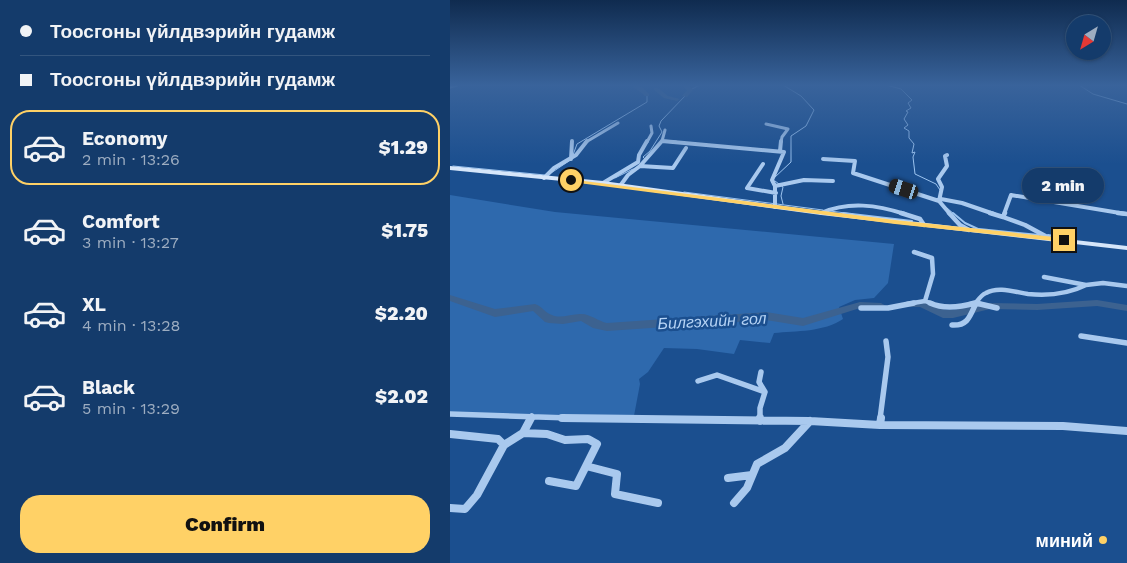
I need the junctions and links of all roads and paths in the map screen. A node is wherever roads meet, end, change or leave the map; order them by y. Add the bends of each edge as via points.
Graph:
1 (618, 123) dead end
2 (766, 124) dead end
3 (651, 126) dead end
4 (665, 130) dead end
5 (572, 141) dead end
6 (662, 141) junction
7 (686, 148) dead end
8 (780, 151) junction
9 (947, 155) dead end
10 (571, 159) junction
11 (823, 159) dead end
12 (763, 164) dead end
13 (640, 166) junction
14 (450, 168) edge
15 (544, 178) junction
16 (833, 181) dead end
17 (603, 183) junction
18 (620, 186) junction
19 (775, 186) junction
20 (776, 193) junction
21 (940, 200) junction
22 (775, 206) junction
23 (821, 213) junction
24 (1127, 214) edge
25 (1004, 217) junction
26 (924, 225) junction
27 (970, 230) junction
28 (1048, 238) junction
29 (1127, 248) edge
30 (914, 252) dead end
31 (1044, 277) dead end
32 (1086, 285) junction
33 (1127, 286) edge
34 (925, 301) junction
35 (974, 307) junction
36 (861, 308) dead end
37 (997, 308) dead end
38 (952, 325) dead end
39 (1081, 336) dead end
40 (886, 342) dead end
41 (1127, 343) edge
42 (761, 372) dead end
43 (698, 381) dead end
44 (765, 392) junction
45 (450, 414) edge
46 (532, 416) junction
47 (760, 421) junction
48 (810, 421) junction
49 (880, 425) junction
50 (1127, 430) edge
51 (523, 433) junction
52 (450, 434) edge
53 (504, 445) junction
54 (586, 466) junction
55 (752, 475) junction
56 (728, 478) dead end
57 (549, 481) dead end
58 (658, 503) dead end
59 (734, 503) dead end
60 (450, 508) edge

1 - 10 street via 588,140
2 - 8 street via 788,129 782,137
3 - 17 street via 652,133 638,155 638,162
4 - 6 street
5 - 10 street
6 - 8 street
6 - 13 street
7 - 13 street via 673,168
8 - 19 street via 784,154 772,180
9 - 21 street via 947,166 938,179 942,187
10 - 15 street
11 - 21 street via 855,161 853,173
12 - 20 street via 748,188
13 - 18 street
14 - 15 main road
15 - 17 main road
16 - 19 street via 816,179
17 - 18 main road
18 - 22 main road
19 - 20 street
20 - 22 street
21 - 25 street via 962,203
21 - 27 street via 960,224
22 - 23 main road
23 - 26 main road
23 - 26 street via 832,207 888,208 920,219
24 - 25 street via 1011,195
25 - 28 street
26 - 27 main road
27 - 28 main road
28 - 29 main road
30 - 34 street via 932,258 934,264
31 - 32 street
32 - 33 street
32 - 35 street via 1061,294 994,290 982,293
34 - 35 street via 945,307
34 - 36 street via 888,308
35 - 37 street
35 - 38 street via 966,322
39 - 41 street
40 - 49 street via 888,356
42 - 44 street via 760,382
43 - 44 street via 716,375
44 - 47 street
45 - 46 street
46 - 47 street
46 - 51 street
47 - 48 street
48 - 49 street
48 - 55 street via 785,448 756,464
49 - 50 street via 1063,426
51 - 53 street
51 - 54 street via 547,434 565,440 588,439 597,444
52 - 53 street via 498,439
53 - 60 street via 477,495 465,509
54 - 57 street via 576,486
54 - 58 street via 617,474 615,494
55 - 56 street
55 - 59 street via 747,488

